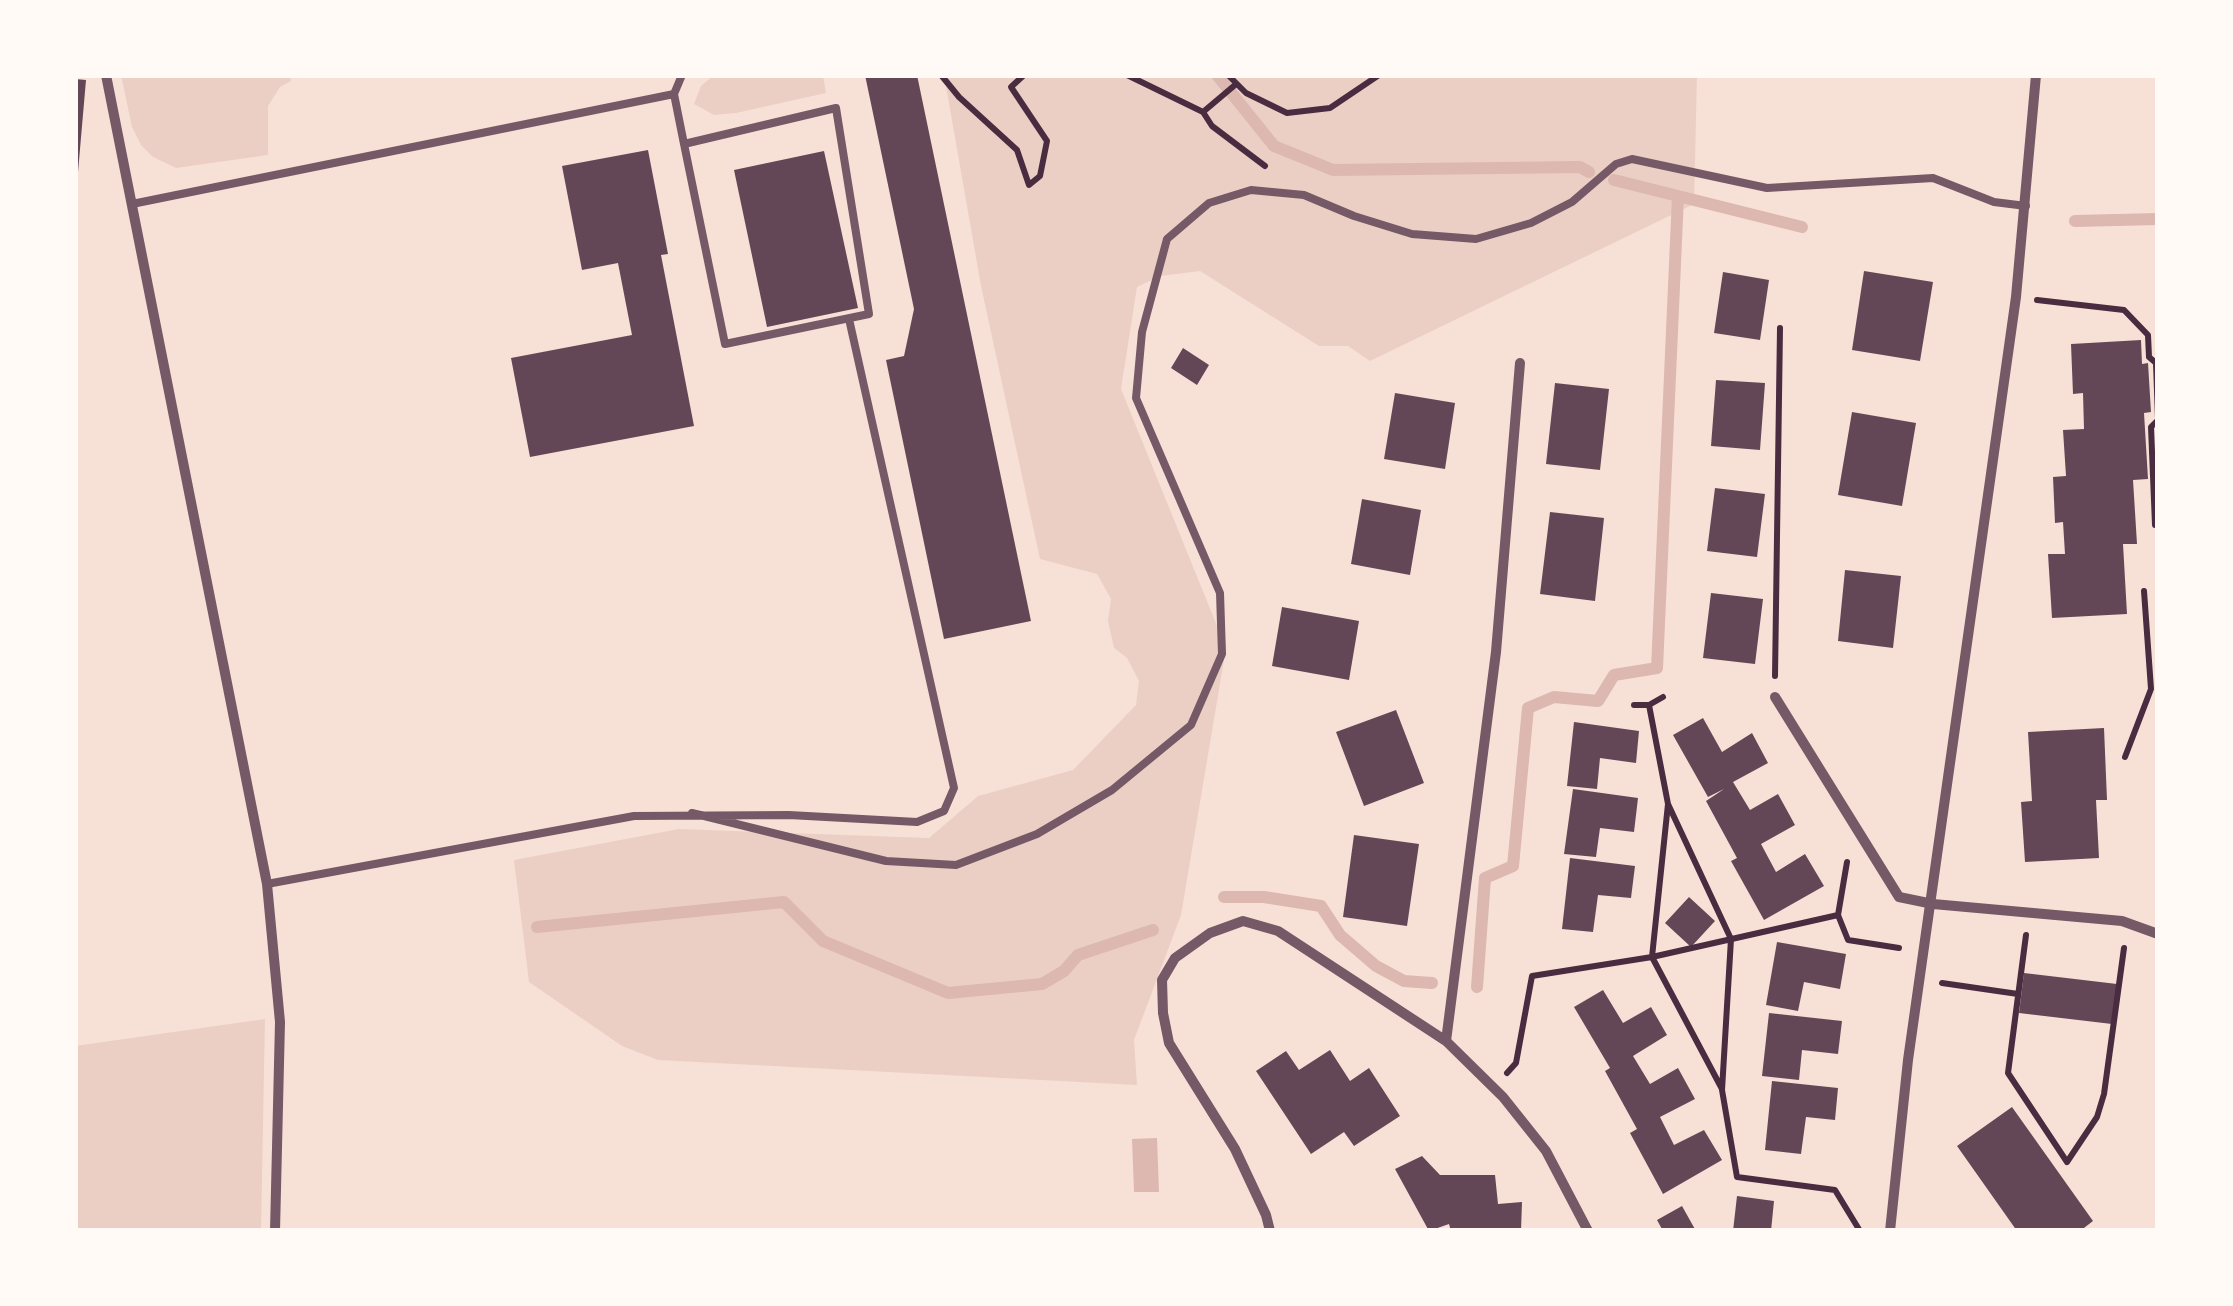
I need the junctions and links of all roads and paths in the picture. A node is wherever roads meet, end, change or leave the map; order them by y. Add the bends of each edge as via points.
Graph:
1 (106, 75) edge
2 (682, 75) edge
3 (941, 75) edge
4 (1024, 75) edge
5 (1127, 75) edge
6 (1228, 75) edge
7 (1379, 75) edge
8 (2036, 75) edge
9 (1235, 85) junction
10 (674, 94) junction
11 (1203, 112) junction
12 (684, 144) junction
13 (1304, 195) junction
14 (132, 204) junction
15 (2026, 206) junction
16 (2016, 298) junction
17 (849, 319) junction
18 (1780, 328) dead end
19 (1520, 364) dead end
20 (2157, 386) edge
21 (2158, 420) edge
22 (2155, 525) dead end
23 (2144, 592) dead end
24 (1663, 697) dead end
25 (1775, 697) joint
26 (1634, 705) dead end
27 (1649, 706) junction
28 (2125, 757) dead end
29 (1668, 804) junction
30 (692, 813) junction
31 (1846, 869) dead end
32 (268, 884) junction
33 (1933, 904) junction
34 (1838, 914) junction
35 (2127, 923) junction
36 (2158, 934) edge
37 (1731, 939) junction
38 (2025, 942) dead end
39 (1886, 946) dead end
40 (1652, 957) junction
41 (1920, 980) junction
42 (2018, 994) junction
43 (1446, 1041) junction
44 (1516, 1063) dead end
45 (1722, 1090) junction
46 (276, 1231) edge
47 (1270, 1231) edge
48 (1588, 1231) edge
49 (1860, 1231) edge
50 (1890, 1231) edge

1 - 14 street
2 - 10 lane
3 - 4 path via 1017,150 1029,186 1040,176 1046,141 1011,88
5 - 11 path
6 - 9 path
7 - 9 path via 1330,108 1287,112
8 - 15 street
9 - 11 path
10 - 12 lane
10 - 14 lane
11 - 13 path via 1212,126
12 - 17 lane via 725,344
12 - 17 lane via 836,108 869,314
13 - 15 lane via 1412,234 1476,239 1572,202 1616,164 1632,159 1767,188 1933,178 1994,202
13 - 30 lane via 1251,190 1209,203 1167,239 1142,332 1136,398 1220,592 1222,654 1191,725 1097,799 1037,834 956,864 886,861
14 - 32 street
15 - 16 street
16 - 20 path via 2124,310 2148,335
16 - 33 street
17 - 30 lane via 954,788 944,811 917,822
18 - 25 path
19 - 43 street via 1496,652
20 - 21 path
21 - 22 path via 2151,427
23 - 28 path via 2150,689
24 - 27 path
25 - 33 street via 1900,898
26 - 27 path
27 - 29 path
29 - 37 path
29 - 40 path
30 - 32 lane via 634,816
31 - 34 path
32 - 46 street via 280,1022
33 - 35 street
33 - 41 street
34 - 37 path
34 - 39 path via 1848,940
35 - 36 street
35 - 42 path via 2104,1094 2097,1117 2066,1162 2008,1073
37 - 40 path
37 - 45 path
38 - 42 path
40 - 44 path via 1532,976
40 - 45 path
41 - 42 path
41 - 50 street
43 - 47 street via 1278,931 1242,921 1175,958 1162,980 1169,1043 1235,1149
43 - 48 street via 1504,1097 1546,1151
45 - 49 path via 1737,1178 1835,1190

